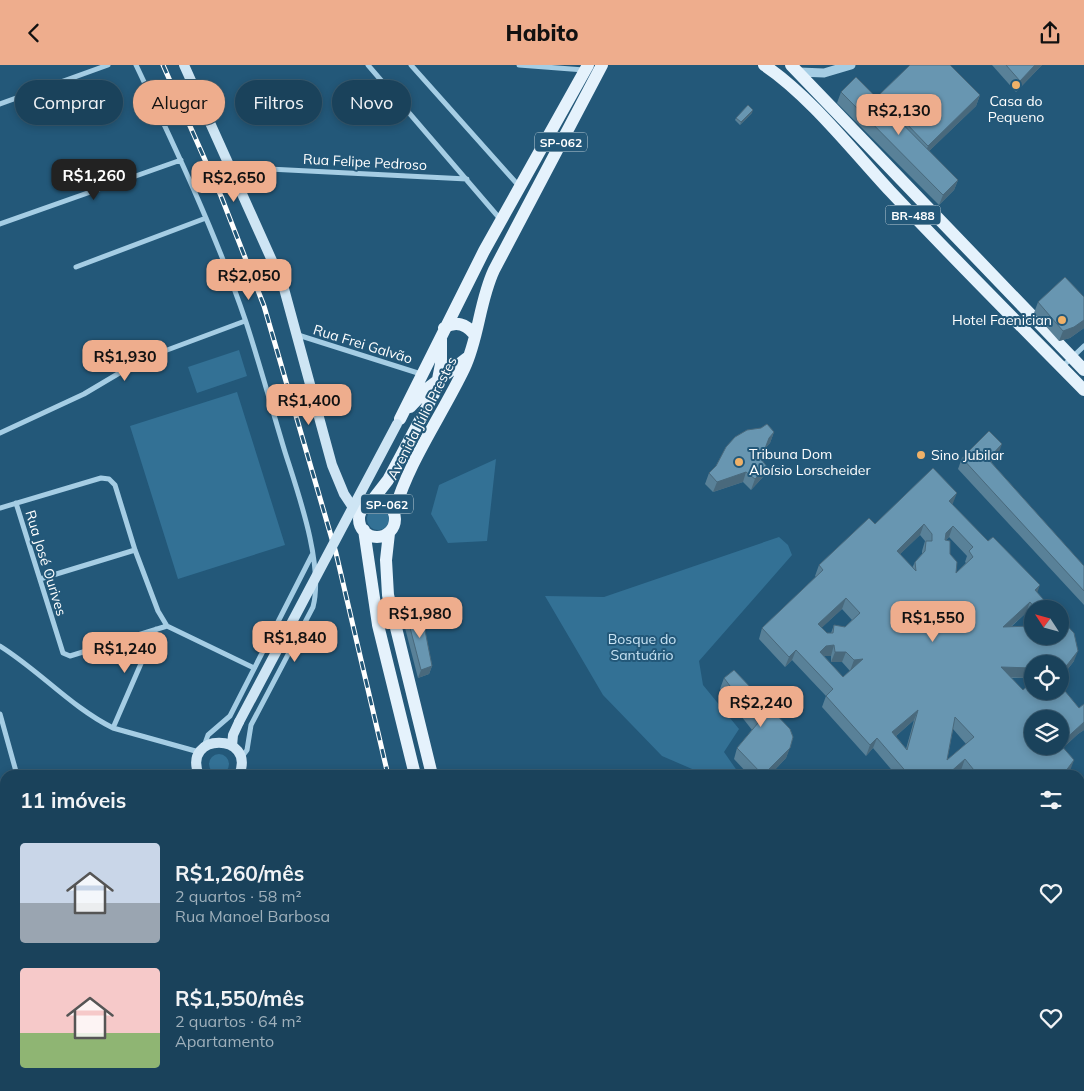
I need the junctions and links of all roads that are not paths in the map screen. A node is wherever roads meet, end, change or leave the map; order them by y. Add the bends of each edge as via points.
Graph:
1 (108, 65) edge
2 (136, 65) edge
3 (184, 65) edge
4 (368, 65) edge
5 (411, 65) edge
6 (519, 65) edge
7 (602, 65) edge
8 (764, 65) edge
9 (851, 65) edge
10 (586, 67) edge
11 (795, 68) edge
12 (0, 104) edge
13 (181, 160) junction
14 (886, 163) junction
15 (231, 167) junction
16 (875, 175) junction
17 (468, 179) junction
18 (522, 183) junction
19 (538, 187) junction
20 (206, 218) junction
21 (501, 220) junction
22 (0, 224) edge
23 (76, 267) dead end
24 (245, 321) junction
25 (442, 332) junction
26 (474, 334) junction
27 (298, 335) junction
28 (1084, 345) edge
29 (469, 357) junction
30 (1071, 357) junction
31 (1062, 367) junction
32 (1084, 370) edge
33 (422, 374) junction
34 (439, 380) junction
35 (1084, 390) edge
36 (399, 421) junction
37 (0, 433) edge
38 (350, 502) junction
39 (16, 503) junction
40 (369, 503) junction
41 (0, 508) edge
42 (394, 513) junction
43 (362, 524) junction
44 (389, 533) junction
45 (135, 550) junction
46 (312, 555) junction
47 (40, 579) junction
48 (167, 626) junction
49 (156, 629) junction
50 (0, 646) edge
51 (254, 668) junction
52 (0, 714) edge
53 (113, 727) junction
54 (227, 744) junction
55 (202, 749) junction
56 (241, 758) junction
57 (410, 758) junction
58 (16, 770) edge
59 (196, 770) edge
60 (240, 770) edge
61 (409, 770) edge
62 (414, 770) edge
63 (431, 770) edge

1 - 12 street
2 - 13 street
3 - 15 main road
4 - 17 street
5 - 18 street
6 - 10 street
7 - 19 main road, Avenida Júlio Prestes / SP-062
8 - 16 main road, BR-488 via 805,100
9 - 11 street via 824,73
10 - 18 main road, Avenida Júlio Prestes / SP-062
11 - 14 main road, BR-488
13 - 20 street
13 - 22 street
14 - 16 main road
14 - 30 main road, BR-488
15 - 17 street, Rua Felipe Pedroso
15 - 27 main road via 283,285
16 - 31 main road, BR-488
17 - 21 street
18 - 19 main road
18 - 21 main road, Avenida Júlio Prestes / SP-062
19 - 26 main road, Avenida Júlio Prestes / SP-062 via 488,282
20 - 23 street
20 - 24 street
21 - 25 main road, Avenida Júlio Prestes / SP-062
24 - 37 street via 143,359 84,395
24 - 46 street via 305,519
25 - 26 main road via 458,323 467,326
25 - 33 main road, Avenida Júlio Prestes
25 - 34 main road, Avenida Júlio Prestes / SP-062
26 - 29 main road, Avenida Júlio Prestes / SP-062
27 - 33 street, Rua Frei Galvão
27 - 38 main road via 332,465
28 - 30 street
29 - 34 main road
29 - 42 main road, Avenida Júlio Prestes / SP-062 via 406,481
30 - 31 street
30 - 32 main road, BR-488
31 - 35 main road, BR-488
33 - 36 main road, Avenida Júlio Prestes
34 - 36 main road
34 - 40 main road, Avenida Júlio Prestes / SP-062 via 388,480
36 - 54 main road, Avenida Júlio Prestes, bridge
38 - 40 main road
38 - 43 main road
39 - 41 street
39 - 45 street via 101,477 110,479 115,485
39 - 47 street, Rua José Ourives
40 - 42 main road, SP-062 via 388,504
40 - 43 main road, SP-062
42 - 44 main road, SP-062 via 394,524
43 - 44 main road, SP-062 via 368,534 378,537
43 - 57 main road, SP-062 via 376,617
44 - 63 main road, SP-062 via 386,559 388,595
45 - 47 street
45 - 48 street
46 - 51 street
46 - 56 street via 316,593 313,607 251,725 247,750
47 - 49 street, Rua José Ourives via 61,650 66,656
48 - 49 street
48 - 51 street
49 - 53 street
50 - 53 street via 75,705
51 - 55 street via 230,716 208,735
52 - 58 street
53 - 55 street
54 - 55 main road via 212,743
54 - 56 main road
55 - 59 main road
56 - 60 main road
57 - 61 main road
57 - 62 main road, SP-062

